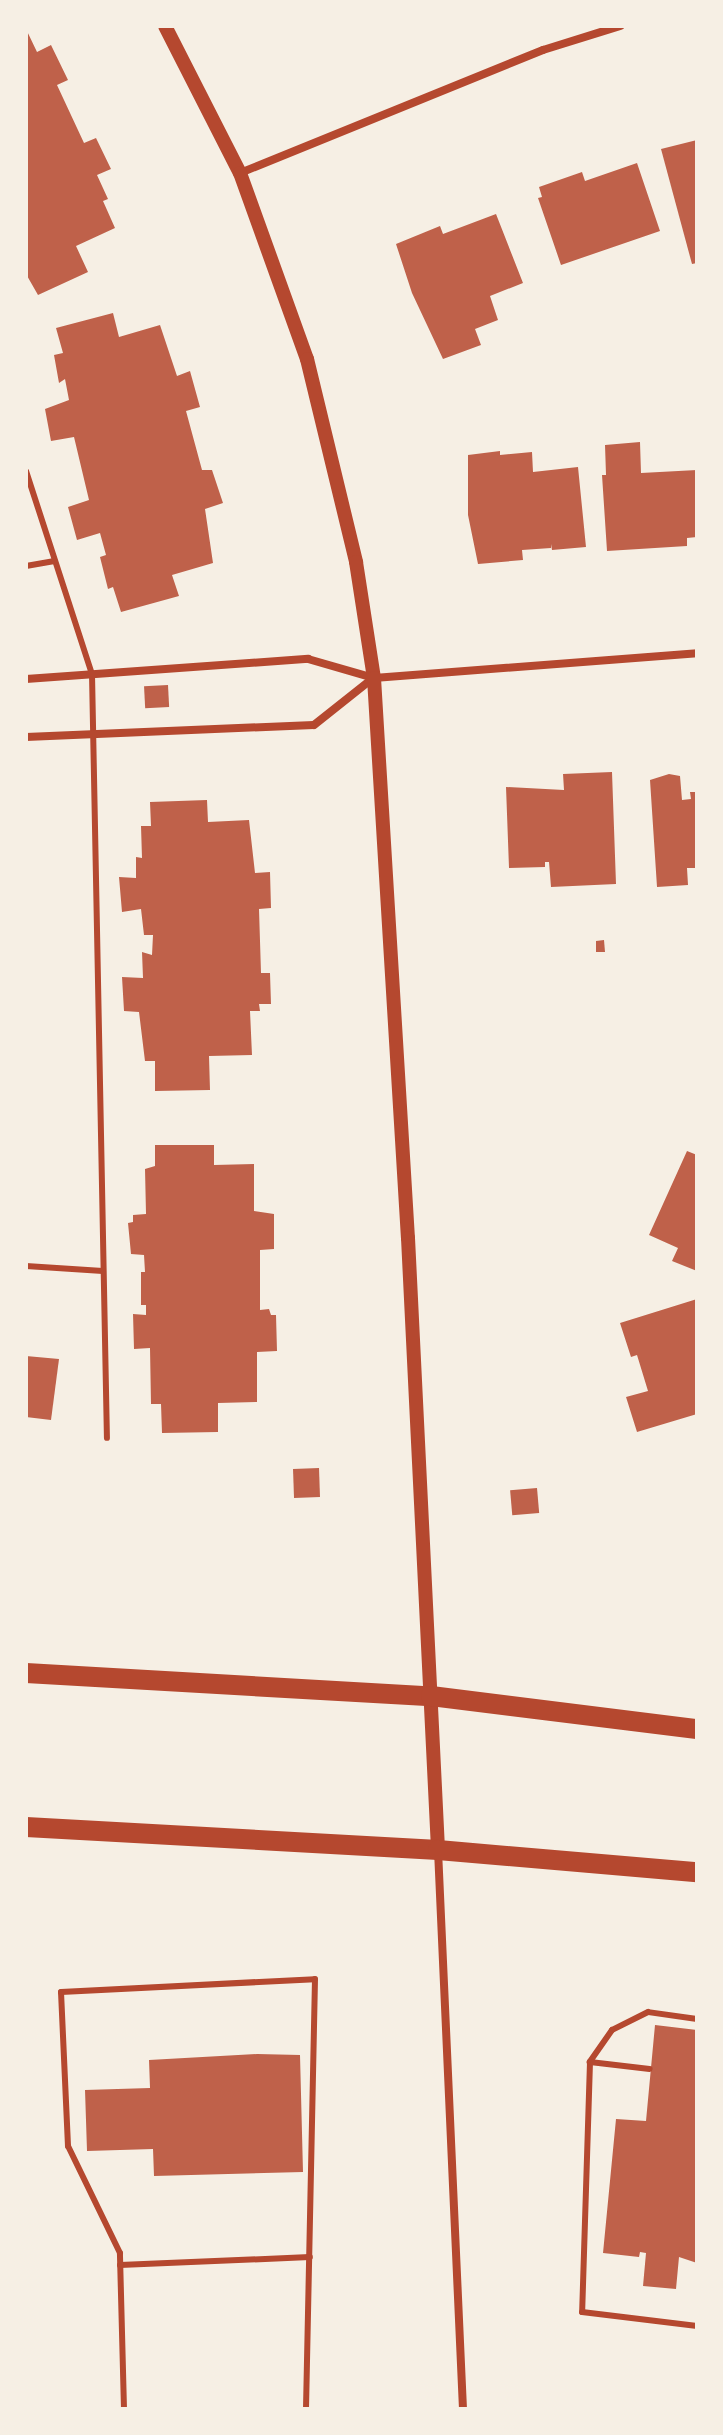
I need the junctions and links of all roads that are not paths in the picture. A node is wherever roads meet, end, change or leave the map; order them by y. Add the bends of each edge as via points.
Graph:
1 (165, 26) edge
2 (620, 26) edge
3 (240, 173) junction
4 (26, 471) edge
5 (55, 561) junction
6 (26, 566) edge
7 (697, 653) edge
8 (92, 674) junction
9 (374, 678) junction
10 (26, 679) edge
11 (92, 734) junction
12 (26, 737) edge
13 (26, 1266) edge
14 (103, 1271) junction
15 (107, 1438) dead end
16 (26, 1673) edge
17 (431, 1696) junction
18 (697, 1729) edge
19 (26, 1827) edge
20 (438, 1850) junction
21 (697, 1872) edge
22 (697, 2019) edge
23 (590, 2062) junction
24 (650, 2069) dead end
25 (310, 2257) junction
26 (120, 2265) junction
27 (697, 2326) edge
28 (124, 2409) edge
29 (306, 2409) edge
30 (463, 2409) edge

1 - 3 street
2 - 3 street via 543,50
3 - 9 street via 307,359 353,547
4 - 5 lane
5 - 6 lane
5 - 8 lane
7 - 9 street
8 - 9 street via 308,659
8 - 10 street
8 - 11 lane
9 - 11 street via 314,725
9 - 17 street
11 - 12 street
11 - 14 lane
13 - 14 lane
14 - 15 lane
16 - 17 main road
17 - 18 main road
17 - 20 street
19 - 20 main road
20 - 21 main road
20 - 30 street
22 - 23 lane via 648,2012 612,2030
23 - 24 lane
23 - 27 lane via 582,2312
25 - 26 lane
25 - 26 lane via 315,1979 61,1992 68,2146 120,2253
25 - 29 lane
26 - 28 lane

